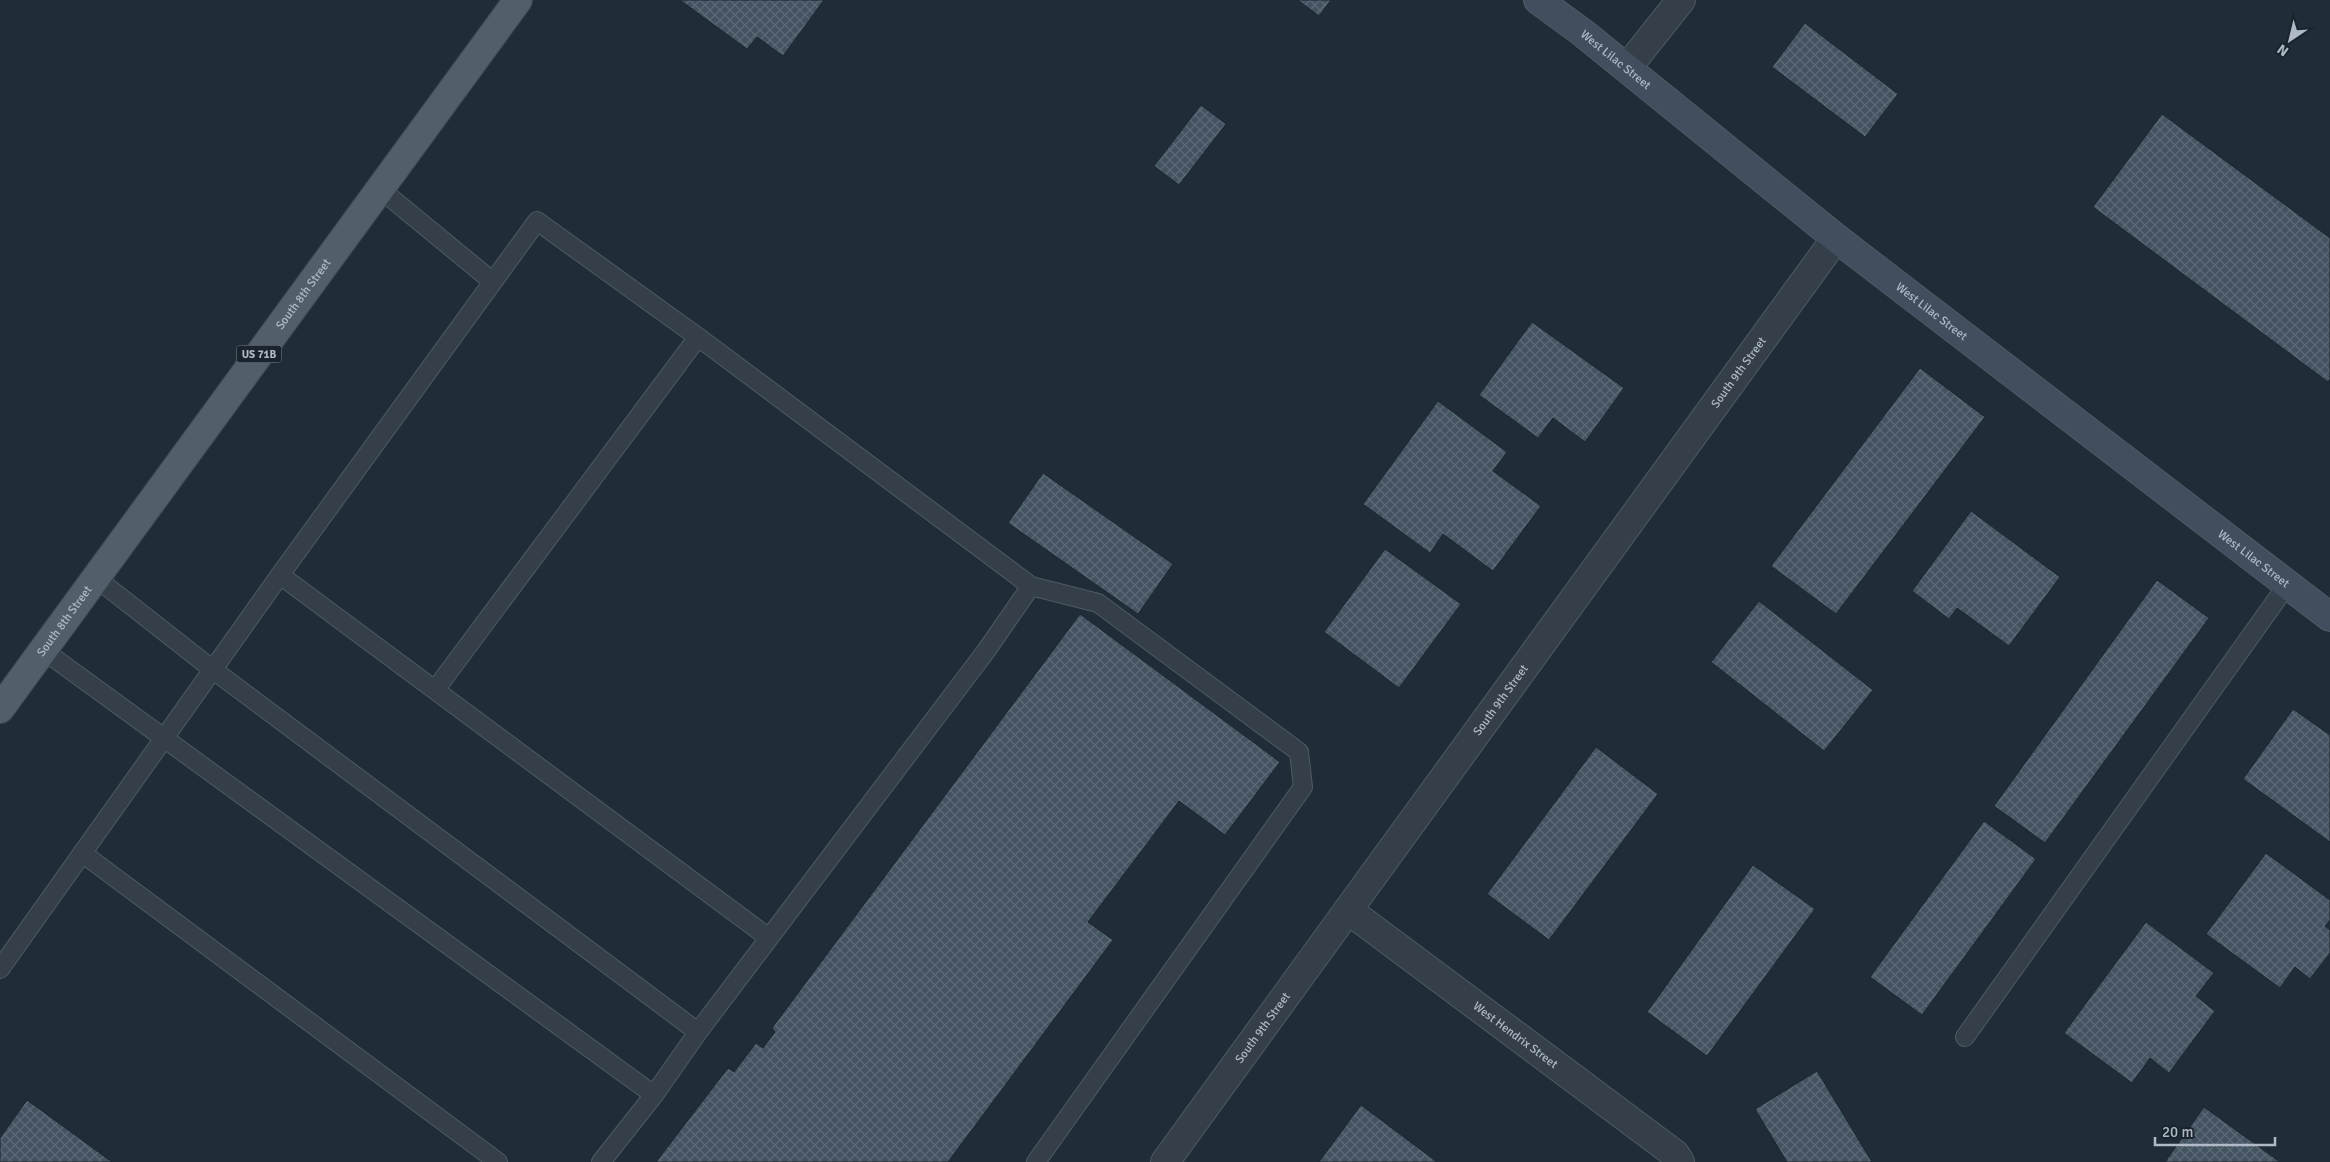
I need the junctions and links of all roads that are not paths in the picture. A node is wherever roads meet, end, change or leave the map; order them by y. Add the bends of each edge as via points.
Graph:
1 (518, 0) edge
2 (1538, 0) edge
3 (1681, 0) edge
4 (1627, 68) junction
5 (380, 189) junction
6 (1836, 238) junction
7 (492, 282) junction
8 (698, 337) junction
9 (280, 575) junction
10 (96, 578) junction
11 (2287, 585) junction
12 (1031, 586) junction
13 (2330, 618) edge
14 (43, 650) junction
15 (212, 670) junction
16 (435, 690) junction
17 (0, 709) edge
18 (165, 737) junction
19 (82, 853) junction
20 (1348, 910) junction
21 (769, 938) junction
22 (0, 969) edge
23 (698, 1032) junction
24 (1965, 1037) dead end
25 (654, 1095) junction
26 (498, 1162) edge
27 (602, 1162) edge
28 (1036, 1162) edge
29 (1165, 1162) edge
30 (1680, 1162) edge

1 - 5 main road, South 8th Street / US 71B
2 - 4 street, West Lilac Street
3 - 4 street
4 - 6 street, West Lilac Street
5 - 7 lane
5 - 10 main road, South 8th Street / US 71B
6 - 11 street, West Lilac Street
6 - 20 street, South 9th Street
7 - 8 lane via 537,221
7 - 9 lane
8 - 12 lane
8 - 16 lane
9 - 15 lane
9 - 16 lane
10 - 14 main road, South 8th Street / US 71B
10 - 15 lane
11 - 13 street, West Lilac Street
11 - 24 lane
12 - 21 lane
12 - 28 lane via 1098,604 1300,752 1303,787
14 - 17 main road, South 8th Street / US 71B
14 - 18 lane
15 - 18 lane
15 - 23 lane
16 - 21 lane
18 - 19 lane
18 - 25 lane
19 - 22 lane
19 - 26 lane
20 - 29 street, South 9th Street
20 - 30 street, West Hendrix Street via 1675,1154
21 - 23 lane
23 - 25 lane
25 - 27 lane

